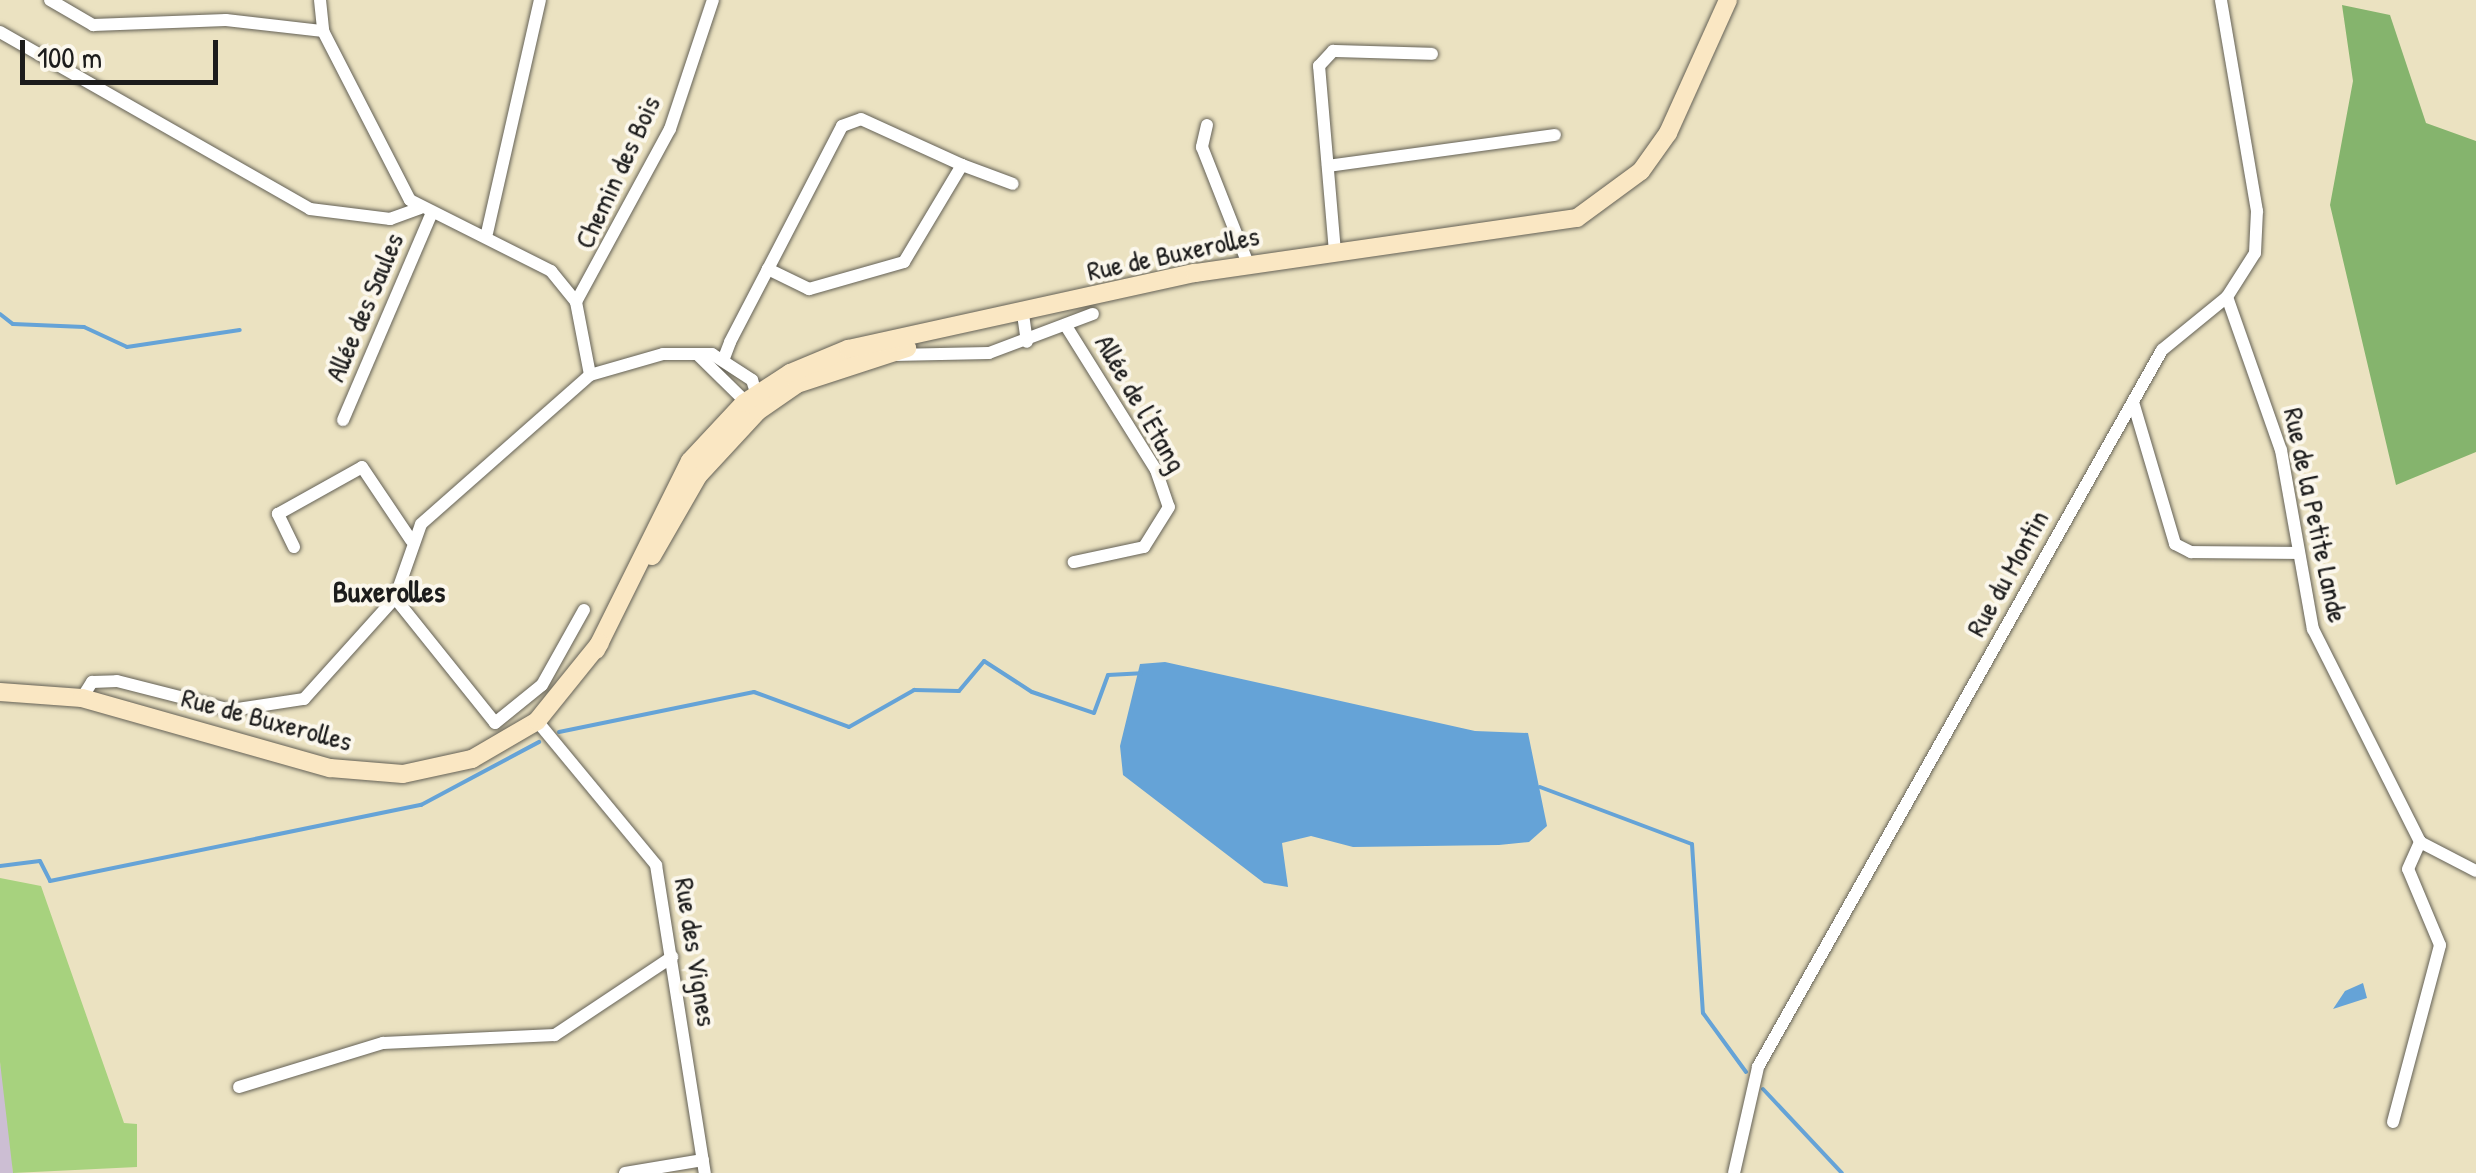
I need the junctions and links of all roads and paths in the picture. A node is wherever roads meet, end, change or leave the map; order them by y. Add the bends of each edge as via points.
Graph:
1 (50, 0) edge
2 (320, 0) edge
3 (540, 0) edge
4 (713, 0) edge
5 (1728, 0) edge
6 (2221, 0) edge
7 (323, 31) junction
8 (0, 32) edge
9 (1432, 54) dead end
10 (1208, 126) dead end
11 (1555, 135) dead end
12 (962, 165) junction
13 (1328, 166) junction
14 (1014, 184) dead end
15 (426, 212) junction
16 (487, 233) junction
17 (1335, 252) junction
18 (1248, 264) junction
19 (768, 269) junction
20 (2227, 297) junction
21 (576, 302) junction
22 (1022, 314) junction
23 (1094, 314) dead end
24 (1066, 326) junction
25 (1027, 342) junction
26 (697, 354) junction
27 (886, 354) junction
28 (724, 358) junction
29 (590, 374) junction
30 (754, 402) junction
31 (2133, 402) junction
32 (343, 420) dead end
33 (410, 540) junction
34 (294, 547) dead end
35 (2298, 553) junction
36 (1074, 562) dead end
37 (395, 598) junction
38 (584, 610) dead end
39 (87, 690) junction
40 (0, 692) edge
41 (537, 721) junction
42 (2420, 842) junction
43 (2476, 871) edge
44 (672, 956) junction
45 (239, 1088) dead end
46 (2392, 1122) dead end
47 (704, 1166) edge
48 (625, 1173) edge
49 (1734, 1173) edge

1 - 7 street via 93,25 226,20
2 - 7 street
3 - 16 street
4 - 21 street, Chemin des Bois via 670,129
5 - 17 street, Rue de Buxerolles via 1668,133 1610,198 1530,230
6 - 20 street, Rue du Montin via 2257,210 2254,253
7 - 15 street
8 - 15 street via 310,209 390,219
9 - 13 street via 1326,58
10 - 18 street via 1202,148
11 - 13 street
12 - 14 street
12 - 19 street via 904,262 809,288
12 - 19 street via 861,119 842,126
13 - 17 street
15 - 16 street
15 - 32 street, Allée des Saules
16 - 21 street via 551,271
17 - 18 street, Rue de Buxerolles
18 - 22 street, Rue de Buxerolles
19 - 28 street
20 - 31 street, Rue du Montin via 2162,350
20 - 35 street, Rue de la Petite Lande via 2281,450
21 - 29 street
22 - 25 street
22 - 27 street, Rue de Buxerolles
22 - 30 street, Rue de Buxerolles via 848,348
23 - 24 street
24 - 25 street
24 - 36 street, Allée de l'Etang via 1156,470 1170,507 1144,547
25 - 27 street via 940,358
26 - 28 street
26 - 29 street
26 - 30 street
27 - 30 street, Rue de Buxerolles
28 - 30 street
29 - 33 street
30 - 41 street, Rue de Buxerolles via 666,500 596,650
31 - 35 street via 2175,544 2190,552
31 - 49 street, Rue du Montin via 1758,1067
33 - 34 street via 362,466 278,514
33 - 37 street
35 - 42 street, Rue de la Petite Lande via 2313,629
37 - 38 street via 495,723 542,685
37 - 39 street via 326,678 281,708 231,710 155,686
39 - 40 street, Rue de Buxerolles
39 - 41 street, Rue de Buxerolles via 368,774 444,768
41 - 44 street, Rue des Vignes via 656,865
42 - 43 street
42 - 46 street via 2408,869 2440,945
44 - 45 street via 555,1035 383,1043
44 - 47 street, Rue des Vignes
47 - 48 street

